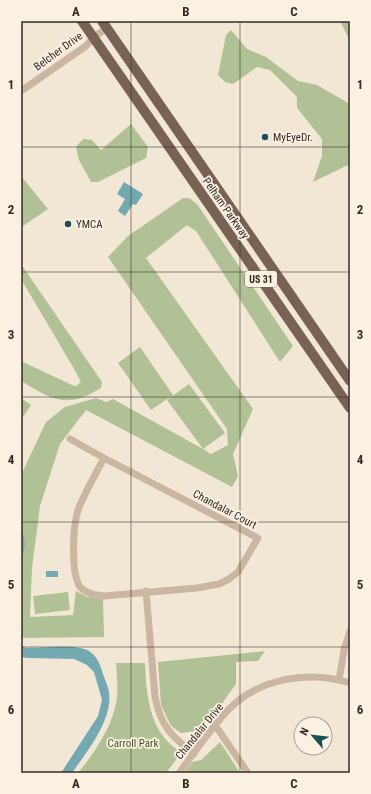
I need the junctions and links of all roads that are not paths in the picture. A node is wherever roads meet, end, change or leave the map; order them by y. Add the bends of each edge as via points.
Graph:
1 (82, 21) edge
2 (105, 25) edge
3 (94, 37) junction
4 (128, 58) junction
5 (114, 66) junction
6 (21, 91) edge
7 (204, 167) junction
8 (193, 181) junction
9 (322, 340) junction
10 (310, 349) junction
11 (350, 381) edge
12 (350, 408) edge
13 (70, 439) dead end
14 (104, 458) junction
15 (146, 591) junction
16 (350, 631) edge
17 (339, 680) junction
18 (350, 683) edge
19 (215, 725) junction
20 (194, 754) junction
21 (179, 773) edge
22 (248, 773) edge

1 - 3 main road, Pelham Parkway / US 31
2 - 3 street, Belcher Drive
2 - 4 main road, Pelham Parkway / US 31
3 - 5 main road, Pelham Parkway / US 31
3 - 6 street, Belcher Drive via 86,46
4 - 5 main road
4 - 7 main road, Pelham Parkway / US 31
5 - 8 main road, Pelham Parkway / US 31
7 - 8 main road
7 - 9 main road, Pelham Parkway / US 31
8 - 10 main road, Pelham Parkway / US 31
9 - 10 main road
9 - 11 main road, Pelham Parkway / US 31
10 - 12 main road, Pelham Parkway / US 31
13 - 14 street, Chandalar Court
14 - 15 street, Chandalar Court via 84,496 75,520 73,546 77,580 82,588 97,595
14 - 15 street, Chandalar Court via 258,538 242,568 225,582 196,588
15 - 20 street via 157,709 171,735
16 - 17 street
17 - 18 street, Chandalar Drive
17 - 19 street, Chandalar Drive via 301,677 274,682 236,703
19 - 20 street, Chandalar Drive
19 - 22 street
20 - 21 street, Chandalar Drive

